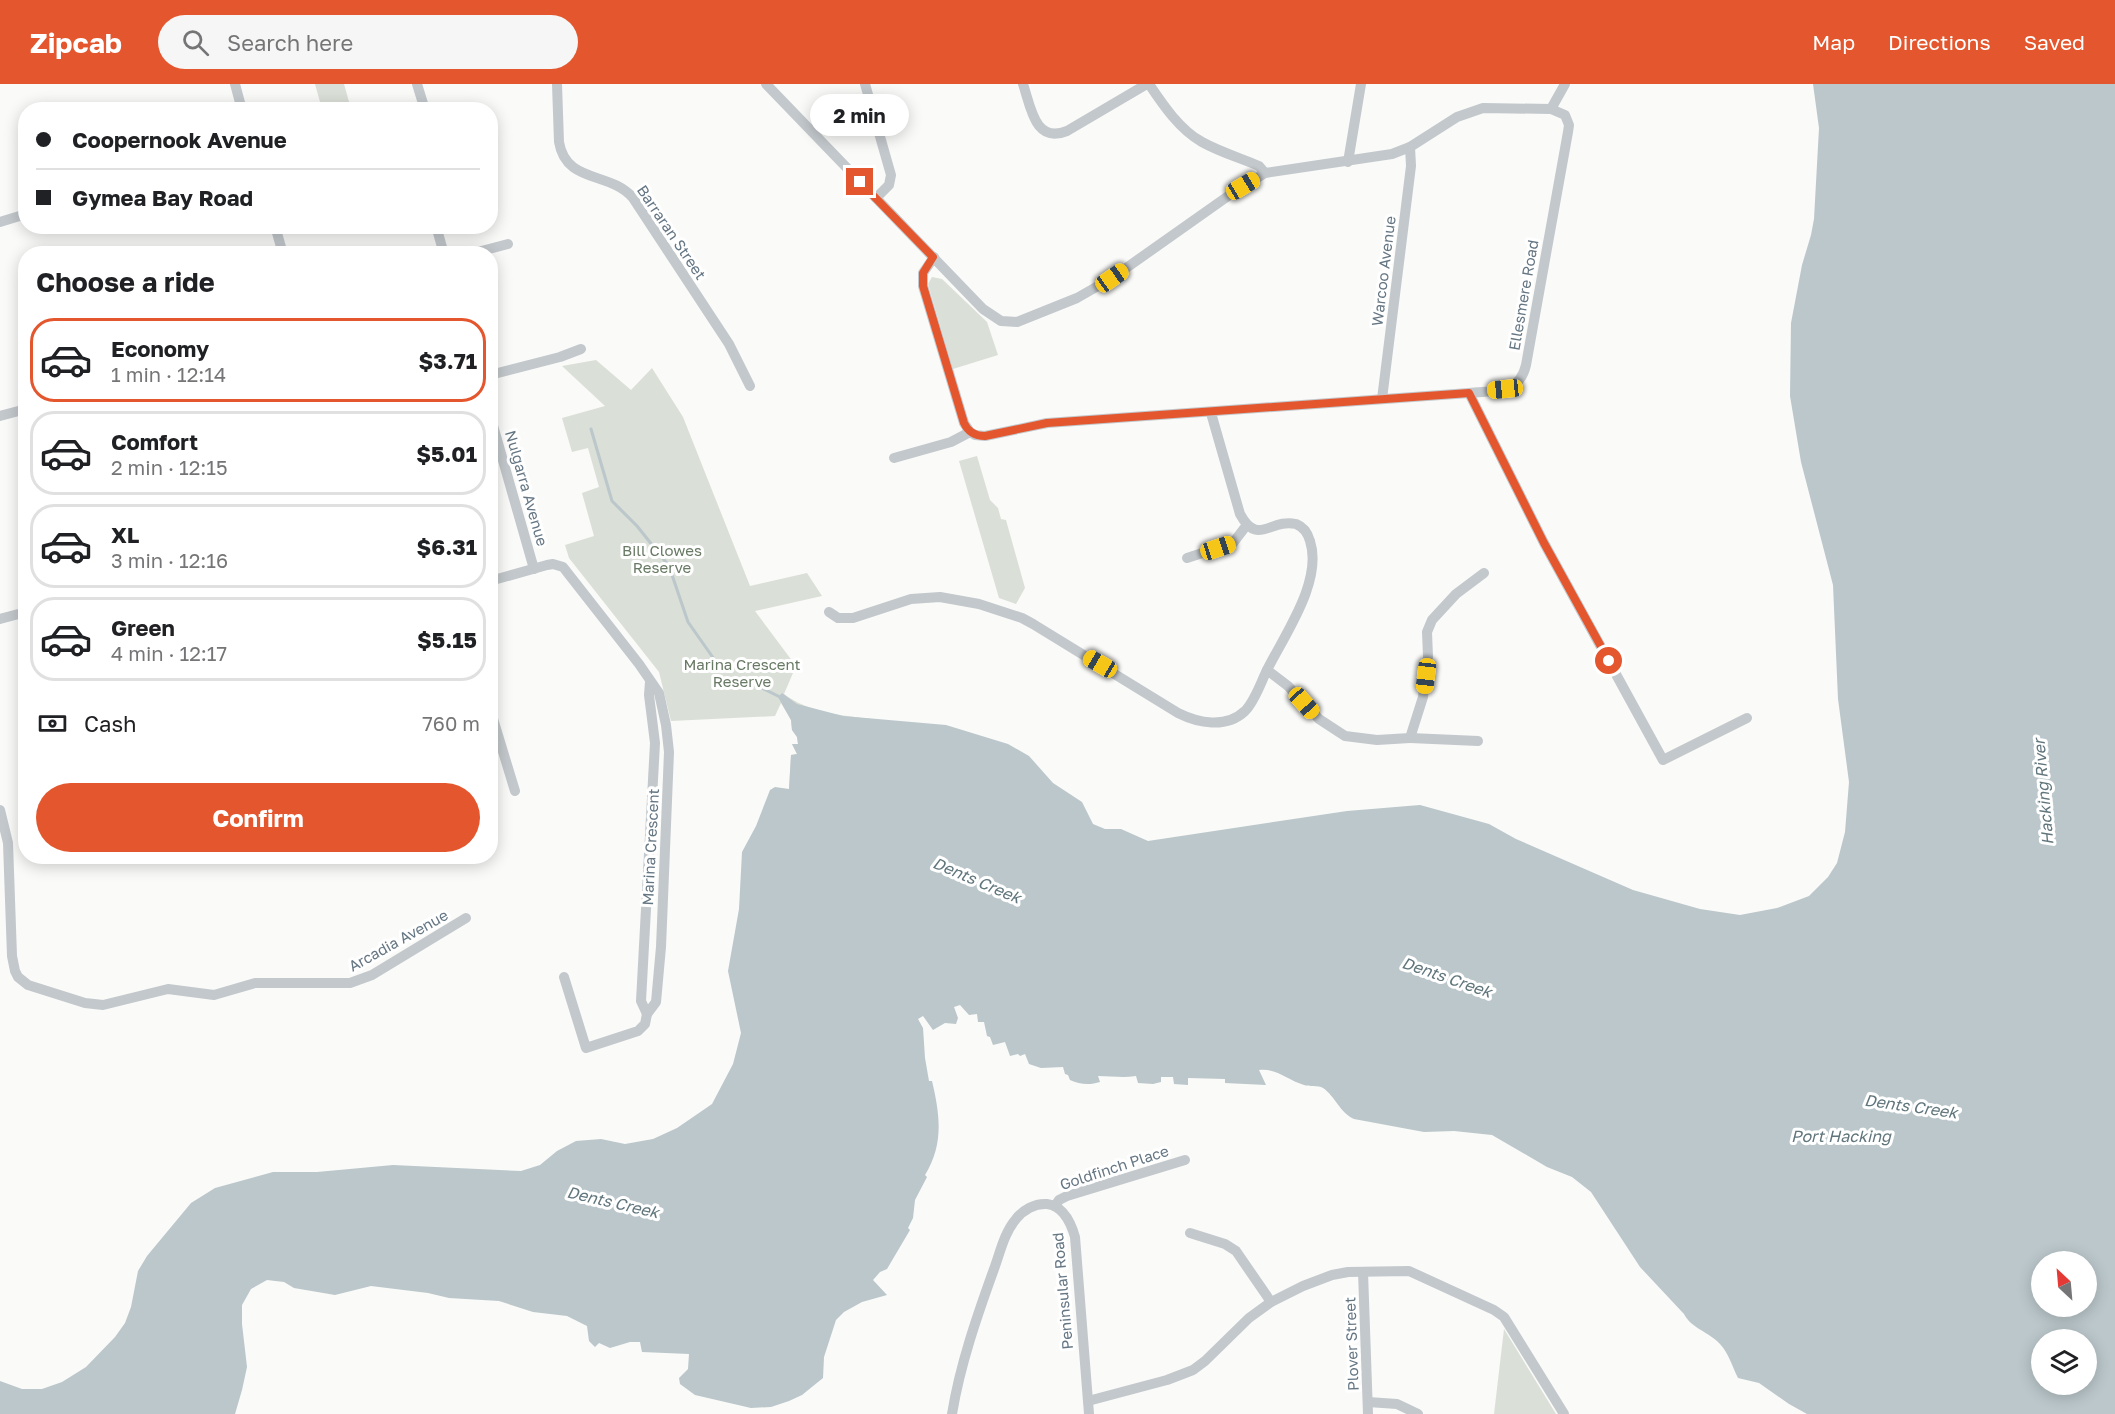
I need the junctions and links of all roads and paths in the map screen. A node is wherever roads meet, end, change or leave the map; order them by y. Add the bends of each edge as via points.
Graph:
1 (235, 84) edge
2 (417, 84) edge
3 (557, 84) edge
4 (766, 84) edge
5 (865, 84) edge
6 (1023, 84) edge
7 (1148, 84) edge
8 (1361, 84) edge
9 (1565, 84) edge
10 (240, 102) edge
11 (423, 102) edge
12 (1551, 109) junction
13 (1410, 147) junction
14 (1348, 162) junction
15 (1265, 172) junction
16 (876, 198) junction
17 (18, 216) edge
18 (0, 222) edge
19 (508, 244) dead end
20 (498, 247) edge
21 (933, 257) junction
22 (580, 349) dead end
23 (498, 373) edge
24 (750, 386) dead end
25 (1469, 393) junction
26 (1382, 399) junction
27 (18, 411) edge
28 (1211, 412) junction
29 (0, 416) edge
30 (970, 432) junction
31 (498, 443) edge
32 (894, 459) dead end
33 (1246, 526) junction
34 (1187, 558) dead end
35 (534, 569) junction
36 (1484, 573) dead end
37 (498, 579) edge
38 (829, 612) dead end
39 (18, 614) edge
40 (0, 619) edge
41 (1267, 670) junction
42 (650, 682) junction
43 (1748, 718) dead end
44 (498, 735) edge
45 (1410, 738) junction
46 (1478, 741) dead end
47 (515, 791) dead end
48 (0, 810) edge
49 (466, 918) dead end
50 (564, 977) dead end
51 (647, 1014) junction
52 (1185, 1160) dead end
53 (1055, 1206) junction
54 (1190, 1233) dead end
55 (1363, 1272) junction
56 (1271, 1302) junction
57 (1088, 1401) junction
58 (1368, 1402) junction
59 (952, 1414) edge
60 (1089, 1414) edge
61 (1368, 1414) edge
62 (1418, 1414) edge
63 (1564, 1414) edge

1 - 10 street
2 - 11 street
3 - 24 street, Barraran Street via 560,150 568,164 620,186 633,198 729,344
4 - 16 street
5 - 16 street via 891,175 889,185
6 - 7 street via 1039,127 1046,134 1056,135
7 - 15 street via 1185,129 1202,142
8 - 14 street
9 - 12 street
12 - 13 street via 1484,108 1457,117
12 - 25 street, Ellesmere Road via 1565,115 1569,125 1524,375 1512,387
13 - 14 street
13 - 26 street, Warcoo Avenue via 1411,166
14 - 15 street
15 - 21 street via 1095,288 1017,322 992,316
16 - 21 street
17 - 18 street
19 - 20 street
21 - 30 street via 923,273 923,286
22 - 23 street
25 - 26 street, Ellesmere Road
25 - 43 street via 1544,543 1664,760
26 - 28 street, Ellesmere Road
27 - 29 street
28 - 30 street, Ellesmere Road via 1047,423 985,436
28 - 33 street
30 - 32 street, Ellesmere Road via 951,442
31 - 35 street, Nulgarra Avenue
33 - 34 street via 1233,543
33 - 41 street via 1261,530 1294,524 1306,531 1313,549 1312,576 1306,593
35 - 37 street, Marina Crescent
35 - 42 street, Marina Crescent via 553,564 563,567
36 - 45 street via 1456,594 1432,620 1427,632 1423,697
38 - 41 street via 838,618 853,618 911,599 940,597 980,604 1022,618 1178,713 1207,722 1219,722 1244,711
39 - 40 street
41 - 45 street via 1319,719 1345,735 1377,740
42 - 51 street, Marina Crescent via 648,695 655,742 641,1001
42 - 51 street, Marina Crescent via 664,713 669,763 661,947 656,1002
44 - 47 street
45 - 46 street
48 - 49 street, Arcadia Avenue via 9,843 15,971 28,986 85,1003 114,1004 168,989 214,995 255,983 350,983 372,975
50 - 51 street, Marina Crescent via 586,1048 634,1034 645,1024
52 - 53 street, Goldfinch Place via 1067,1196
53 - 57 street, Peninsular Road via 1070,1221 1075,1237
53 - 59 street via 1043,1204 1027,1209 1010,1228 962,1369
54 - 56 street via 1236,1251
55 - 56 street via 1332,1275
55 - 58 street, Plover Street
55 - 63 street via 1409,1271 1500,1313
56 - 57 street via 1193,1370
57 - 60 street, Peninsular Road
58 - 61 street, Plover Street
58 - 62 street via 1397,1404

